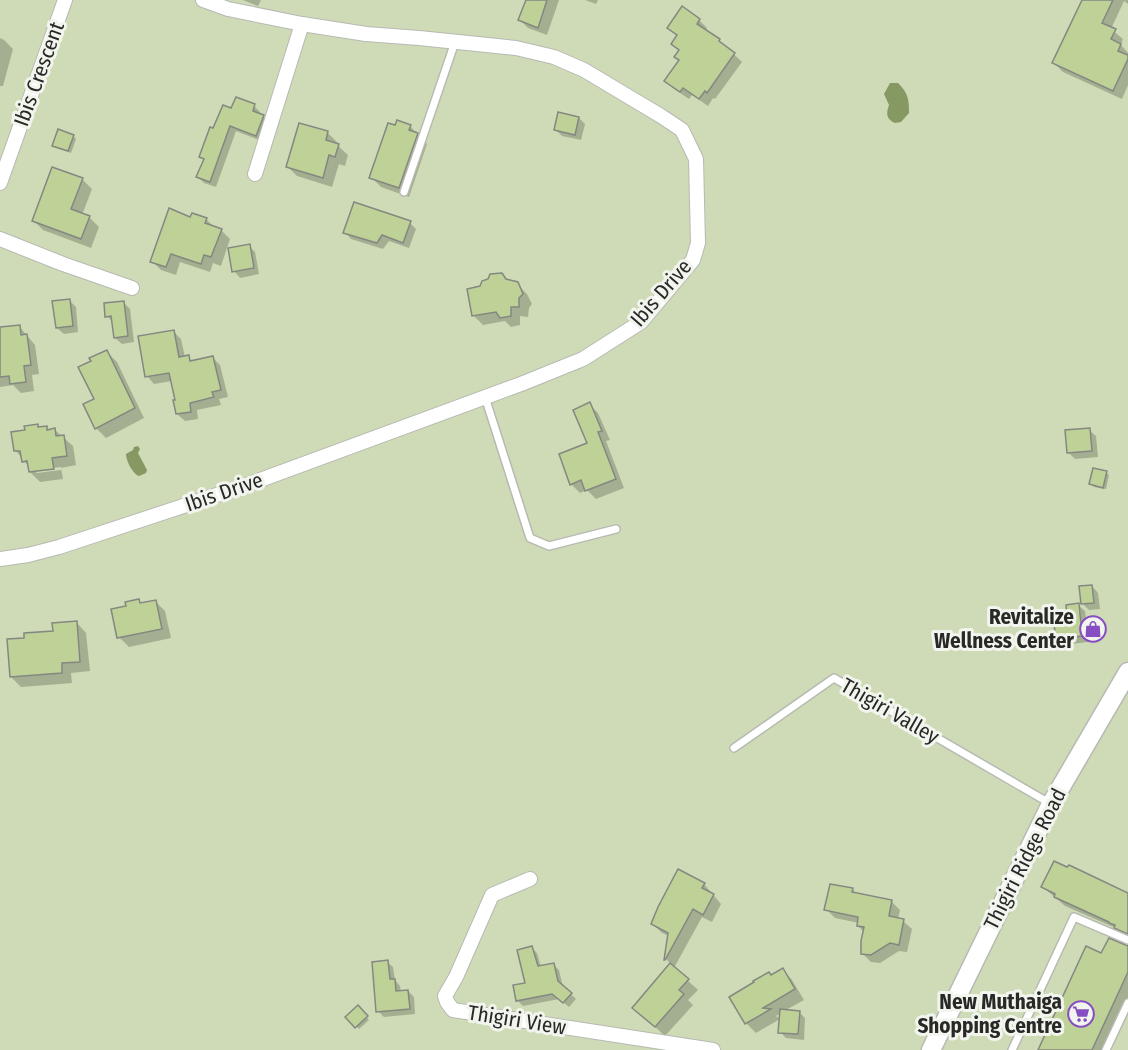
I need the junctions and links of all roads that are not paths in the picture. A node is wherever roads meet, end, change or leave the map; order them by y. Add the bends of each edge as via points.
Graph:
1 (65, 0) edge
2 (203, 0) edge
3 (302, 24) junction
4 (454, 42) junction
5 (255, 174) dead end
6 (0, 183) edge
7 (404, 192) dead end
8 (0, 238) edge
9 (132, 288) dead end
10 (485, 397) junction
11 (616, 529) dead end
12 (0, 560) edge
13 (1128, 672) edge
14 (734, 748) dead end
15 (1051, 804) junction
16 (530, 879) dead end
17 (1128, 940) edge
18 (1128, 1003) edge
19 (713, 1050) edge
20 (931, 1050) edge
21 (1012, 1050) edge
22 (1106, 1050) edge

1 - 6 street, Ibis Crescent
2 - 3 street, Ibis Drive
3 - 4 street, Ibis Drive
3 - 5 street
4 - 7 lane
4 - 10 street, Ibis Drive via 516,48 554,57 584,70 682,130 696,159 698,243 693,260 641,322 583,359
8 - 9 street
10 - 11 lane via 530,538 549,546
10 - 12 street, Ibis Drive via 244,486 59,547
13 - 15 street, Thigiri Ridge Road
14 - 15 lane, Thigiri Valley via 834,678
15 - 20 street, Thigiri Ridge Road
16 - 19 street, Thigiri View via 492,895 445,996 453,1010
17 - 21 lane via 1074,917
18 - 22 lane

